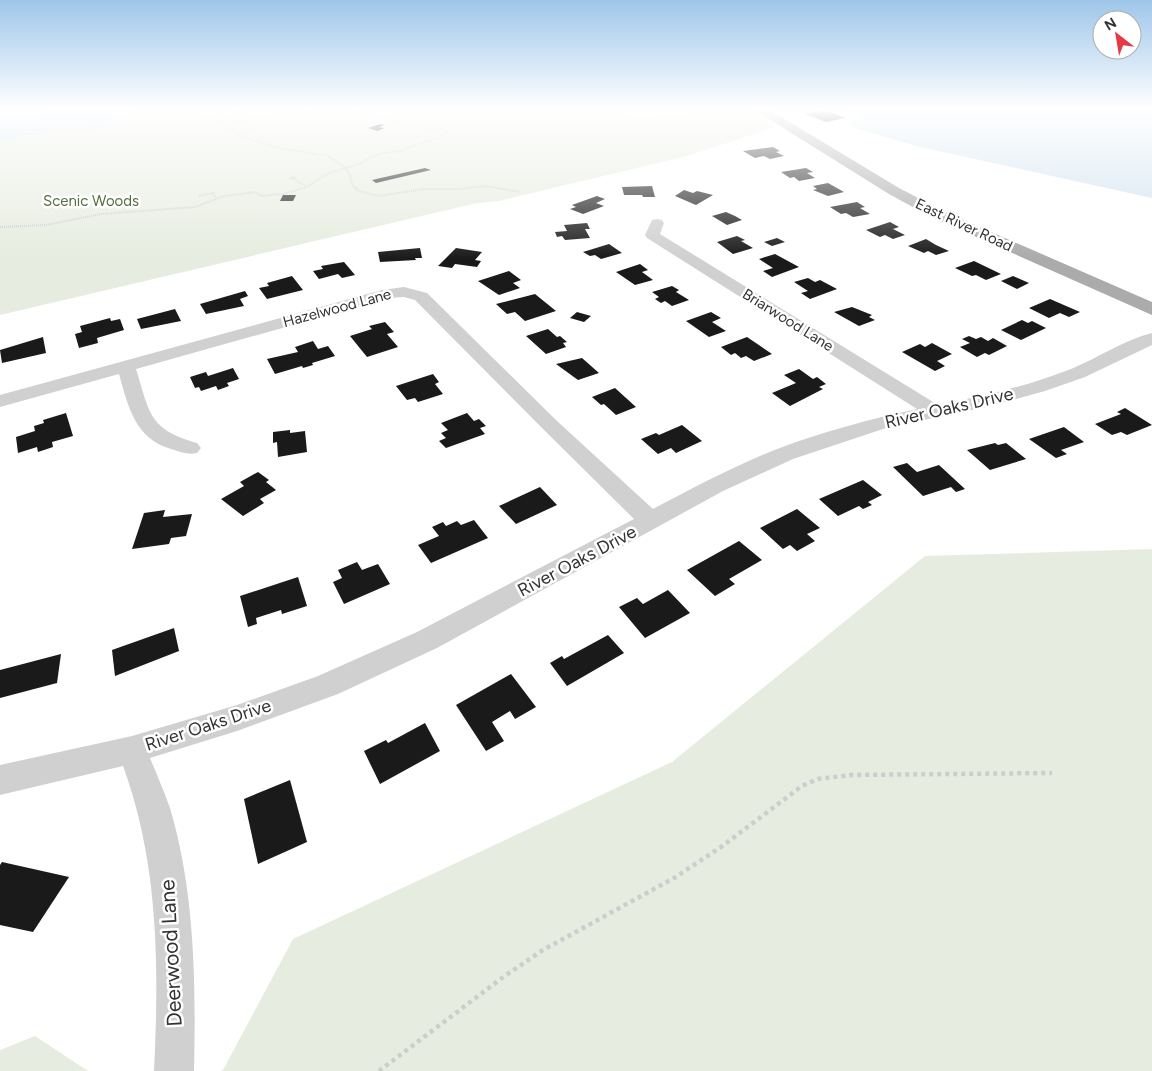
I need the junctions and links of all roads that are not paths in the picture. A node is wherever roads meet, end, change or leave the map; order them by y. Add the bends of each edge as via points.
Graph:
1 (841, 159) edge
2 (657, 223) dead end
3 (1152, 309) edge
4 (1152, 338) edge
5 (126, 366) junction
6 (0, 401) edge
7 (935, 412) junction
8 (190, 448) dead end
9 (651, 521) junction
10 (132, 750) junction
11 (0, 780) edge
12 (174, 1071) edge

1 - 3 main road, East River Road via 937,214
2 - 7 street, Briarwood Lane via 652,235
4 - 7 street, River Oaks Drive via 1078,373 1046,384
5 - 6 street, Hazelwood Lane
5 - 8 street via 145,424 152,433 165,441
5 - 9 street, Hazelwood Lane via 388,293 421,296
7 - 9 street, River Oaks Drive via 862,428 785,454 715,486
9 - 10 street, River Oaks Drive via 480,613 370,667 237,718
10 - 11 street, River Oaks Drive
10 - 12 street, Deerwood Lane via 154,809 169,882 175,939

